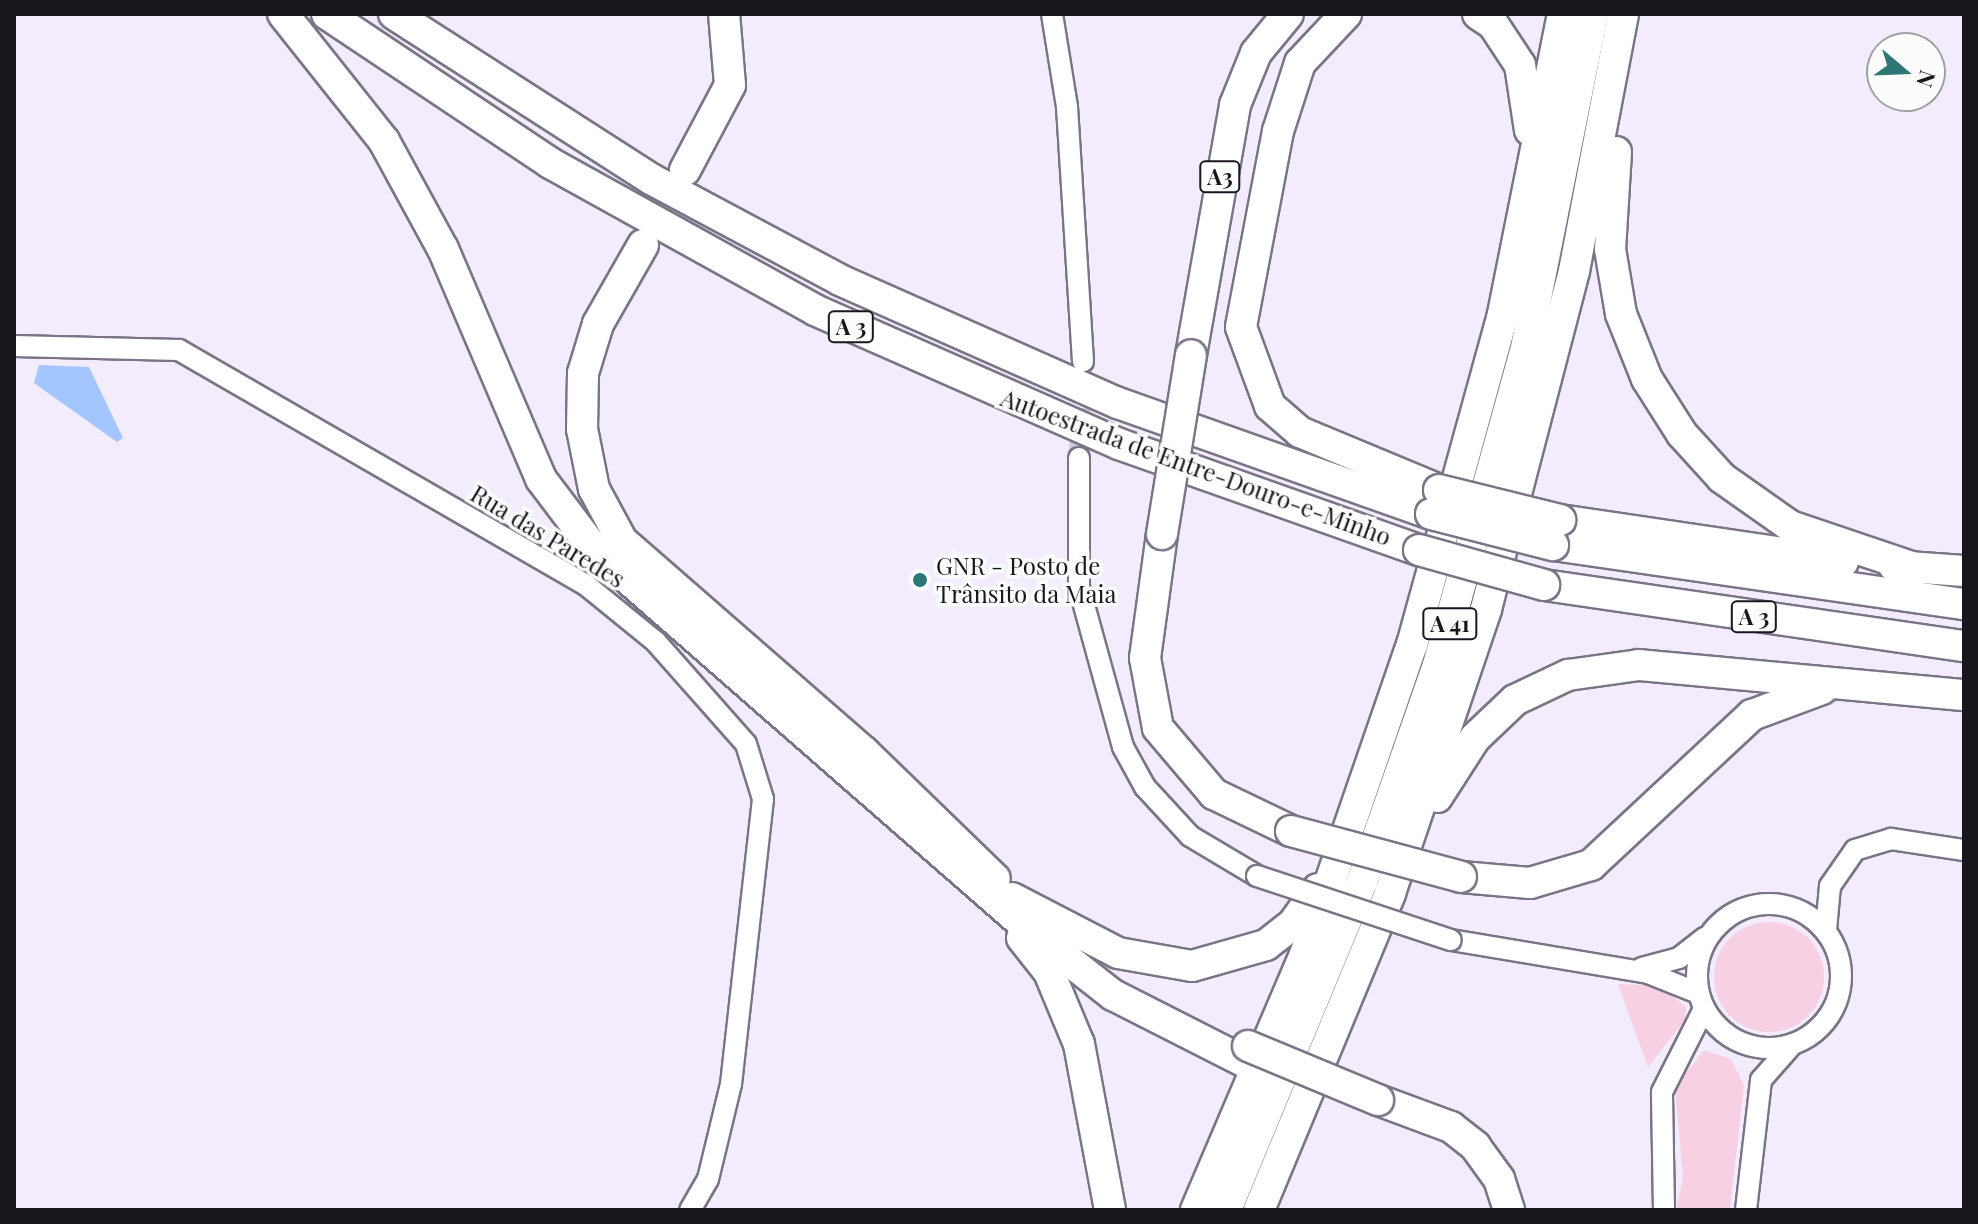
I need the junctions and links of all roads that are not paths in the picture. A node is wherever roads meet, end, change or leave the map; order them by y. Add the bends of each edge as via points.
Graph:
1 (283, 14) edge
2 (327, 14) edge
3 (394, 14) edge
4 (724, 14) edge
5 (1052, 14) edge
6 (1288, 14) edge
7 (1346, 14) edge
8 (1478, 14) edge
9 (1563, 14) edge
10 (1593, 14) edge
11 (1621, 28) edge
12 (685, 170) dead end
13 (1527, 210) junction
14 (643, 245) dead end
15 (14, 346) edge
16 (1083, 361) tunnel mouth
17 (1079, 458) tunnel mouth
18 (1435, 502) junction
19 (1556, 532) junction
20 (1915, 568) junction
21 (1964, 571) edge
22 (1964, 604) edge
23 (1964, 646) edge
24 (1844, 684) junction
25 (1964, 695) edge
26 (1356, 816) junction
27 (1407, 849) junction
28 (1964, 850) edge
29 (973, 882) junction
30 (1830, 886) junction
31 (1012, 898) junction
32 (1781, 904) junction
33 (1826, 930) junction
34 (1712, 932) junction
35 (1626, 969) junction
36 (1701, 1001) junction
37 (1734, 1039) junction
38 (1796, 1043) junction
39 (1685, 1046) junction
40 (1245, 1054) junction
41 (1758, 1094) junction
42 (1376, 1107) junction
43 (1302, 1113) junction
44 (690, 1210) edge
45 (1110, 1210) edge
46 (1196, 1210) edge
47 (1226, 1210) edge
48 (1259, 1210) edge
49 (1282, 1210) edge
50 (1493, 1210) edge
51 (1509, 1210) edge
52 (1664, 1210) edge
53 (1746, 1210) edge

1 - 29 highway via 384,141 443,249 541,479 594,549
2 - 23 highway, Autoestrada de Entre-Douro-e-Minho / A 3, bridge via 550,163 815,310 1119,444 1419,550 1544,585
3 - 18 highway, Autoestrada de Entre-Douro-e-Minho / A 3 via 651,179 840,280 1118,403
4 - 12 highway via 730,85
5 - 16 street via 1067,107
6 - 24 highway, A3, bridge via 1256,53 1235,105 1145,658 1158,728 1214,794 1291,831 1461,877 1530,883 1591,865 1752,715
7 - 18 highway via 1300,63 1278,131 1241,327 1270,406 1300,432
8 - 13 highway via 1493,24 1527,88
9 - 13 highway
10 - 47 highway, A 41 via 1527,343 1438,665 1362,882
11 - 20 highway via 1625,98 1610,249 1621,314 1647,379 1697,452 1743,496 1815,539
11 - 27 highway, A 41 via 1520,490
13 - 26 highway via 1463,472
14 - 31 highway via 598,324 583,373 582,429 594,489 622,541 864,752
15 - 44 street, Rua das Paredes via 162,347 207,368 614,604 746,744 763,799 731,1084 708,1179
17 - 35 street, bridge via 1079,587 1123,747 1145,787 1190,836 1257,876 1451,940
18 - 19 highway, bridge
19 - 20 highway
19 - 22 highway, A 3
20 - 21 highway
24 - 25 highway
24 - 27 highway via 1639,665 1568,675 1515,700 1475,738
26 - 31 highway via 1293,924 1221,962 1177,966 1128,957
26 - 46 highway
27 - 43 highway, A 41
28 - 30 street via 1871,841 1855,850
29 - 40 highway via 1113,995
29 - 45 highway via 1049,972 1064,1004
30 - 32 street via 1806,902
30 - 33 street
31 - 40 highway via 1120,982
32 - 33 street
32 - 34 street via 1750,906
33 - 38 street via 1842,972 1839,994 1823,1023
34 - 35 street via 1679,958
34 - 36 street via 1698,961
35 - 36 street
36 - 37 street
36 - 39 street
37 - 38 street
37 - 39 street via 1705,1034
37 - 41 street
38 - 41 street via 1770,1062
39 - 52 street via 1662,1092
40 - 42 highway, bridge
41 - 53 street
42 - 50 highway via 1454,1152 1483,1183
42 - 51 highway via 1451,1127 1475,1146 1499,1179
43 - 48 highway, A 41
43 - 49 highway via 1303,1152

